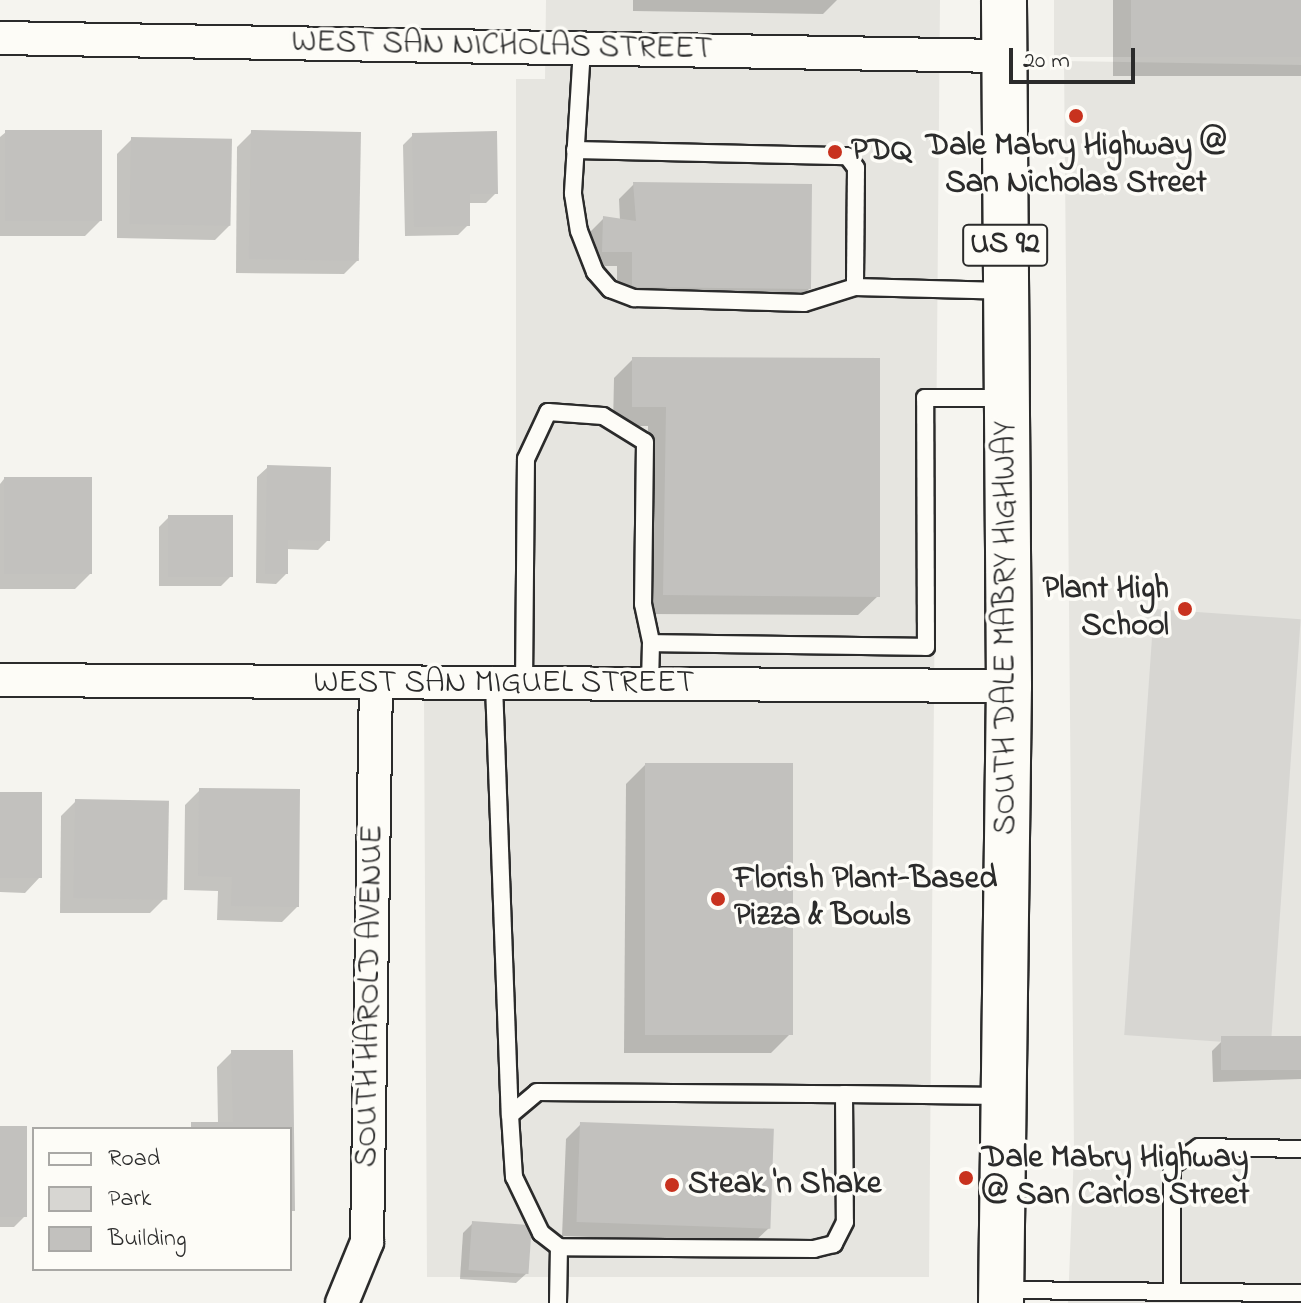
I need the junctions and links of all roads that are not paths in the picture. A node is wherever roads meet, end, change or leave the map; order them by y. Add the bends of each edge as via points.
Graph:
1 (1004, 0) edge
2 (0, 38) edge
3 (582, 49) junction
4 (1004, 56) junction
5 (575, 150) junction
6 (855, 287) junction
7 (1006, 291) junction
8 (1006, 398) junction
9 (651, 643) junction
10 (0, 680) edge
11 (376, 684) junction
12 (509, 685) junction
13 (650, 685) junction
14 (1009, 686) junction
15 (844, 1094) junction
16 (1004, 1097) junction
17 (510, 1115) junction
18 (1301, 1149) edge
19 (559, 1247) junction
20 (1172, 1292) junction
21 (1301, 1293) edge
22 (1001, 1296) edge
23 (342, 1303) edge
24 (558, 1303) edge

1 - 4 main road, SOUTH DALE MABRY HIGHWAY / US 92
2 - 3 street, WEST SAN NICHOLAS STREET
3 - 4 street, WEST SAN NICHOLAS STREET
3 - 5 lane
4 - 7 main road, SOUTH DALE MABRY HIGHWAY / US 92
5 - 6 lane via 573,194 579,231 595,272 610,289 634,298 804,303
5 - 6 lane via 847,156 856,168
6 - 7 lane
7 - 8 main road, SOUTH DALE MABRY HIGHWAY / US 92
8 - 9 lane via 925,398 926,647
8 - 14 main road, SOUTH DALE MABRY HIGHWAY / US 92
9 - 12 lane via 643,604 645,442 603,416 548,412 526,459
9 - 13 lane
10 - 11 street, WEST SAN MIGUEL STREET
11 - 12 street, WEST SAN MIGUEL STREET
11 - 23 street, SOUTH HAROLD AVENUE via 367,1242
12 - 13 street, WEST SAN MIGUEL STREET
12 - 17 lane
13 - 14 street, WEST SAN MIGUEL STREET
14 - 16 main road, SOUTH DALE MABRY HIGHWAY / US 92
15 - 16 lane
15 - 17 lane via 537,1092
15 - 19 lane via 845,1222 834,1244 814,1249
16 - 22 main road, SOUTH DALE MABRY HIGHWAY / US 92
17 - 19 lane via 514,1177 541,1233
18 - 20 lane via 1199,1147 1172,1166
19 - 24 lane
20 - 21 lane
20 - 22 lane

